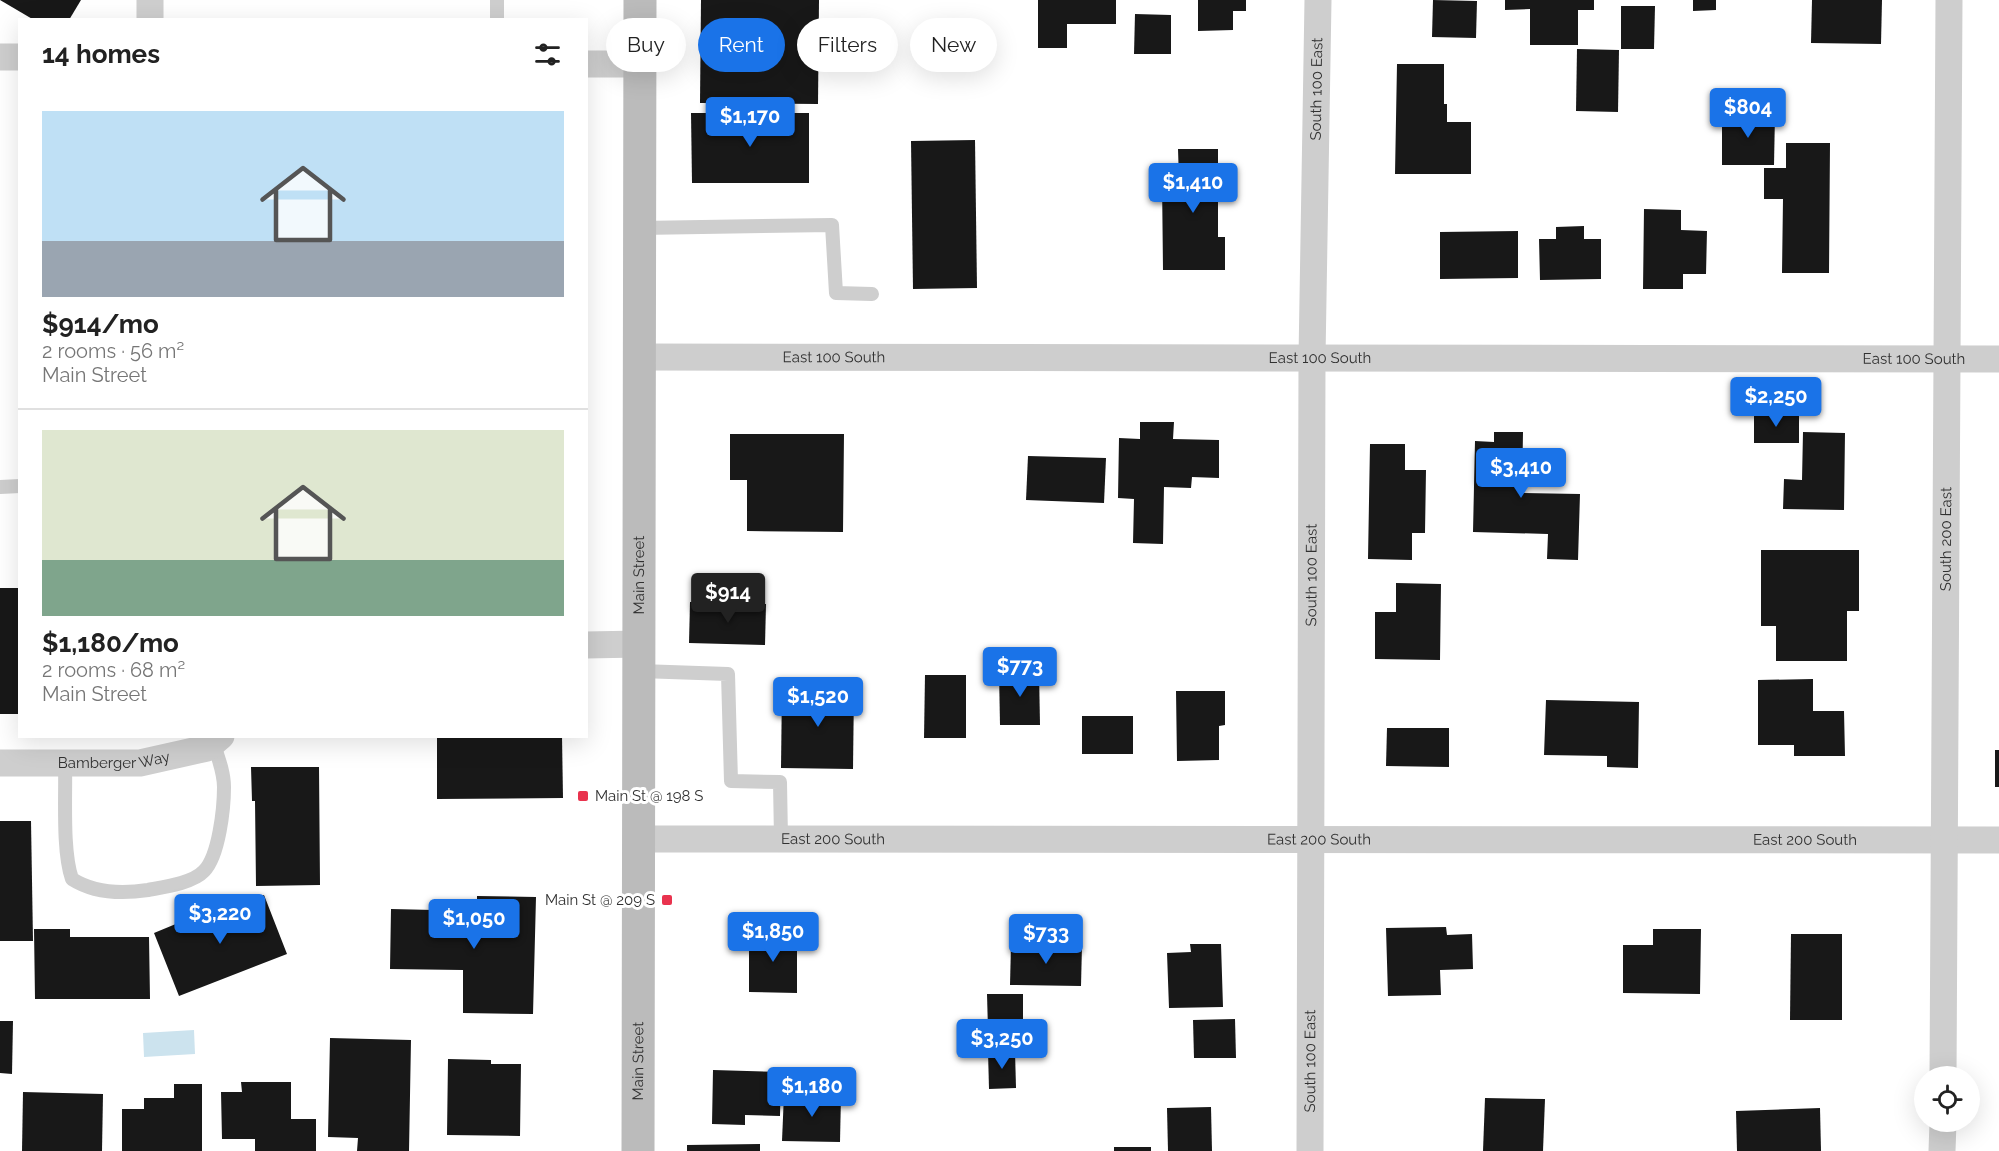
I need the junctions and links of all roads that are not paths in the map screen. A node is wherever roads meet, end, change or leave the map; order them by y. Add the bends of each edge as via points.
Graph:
1 (150, 0) edge
2 (497, 0) edge
3 (640, 0) edge
4 (1318, 0) edge
5 (1948, 0) edge
6 (150, 18) edge
7 (497, 18) edge
8 (640, 18) edge
9 (0, 57) edge
10 (18, 57) edge
11 (588, 64) edge
12 (606, 64) edge
13 (640, 72) edge
14 (640, 228) junction
15 (872, 294) dead end
16 (640, 357) junction
17 (1312, 358) junction
18 (1947, 359) junction
19 (1999, 359) edge
20 (18, 486) edge
21 (0, 487) edge
22 (588, 645) edge
23 (639, 657) junction
24 (217, 739) edge
25 (65, 762) junction
26 (0, 763) edge
27 (639, 839) junction
28 (781, 839) junction
29 (1311, 840) junction
30 (1944, 840) junction
31 (1999, 840) edge
32 (1943, 1066) edge
33 (1942, 1132) edge
34 (638, 1151) edge
35 (1310, 1151) edge
36 (1942, 1151) edge

1 - 6 street
2 - 7 lane
3 - 8 main road, Main Street
4 - 17 street, South 100 East
5 - 18 street, South 200 East
9 - 10 street
11 - 12 street
13 - 14 main road, Main Street
14 - 15 lane via 832,225 836,293
14 - 16 main road, Main Street
16 - 17 street, East 100 South
16 - 23 main road, Main Street
17 - 18 street, East 100 South
17 - 29 street, South 100 East
18 - 19 street, East 100 South
18 - 30 street, South 200 East
20 - 21 lane
22 - 23 street
23 - 27 main road, Main Street
23 - 28 lane via 728,674 731,781 780,782
24 - 25 street, Bamberger Way via 207,748 140,763
24 - 25 lane via 224,787 212,862 202,873 173,886 102,891 72,879 68,869
25 - 26 street, Bamberger Way
27 - 28 street, East 200 South
27 - 34 main road, Main Street
28 - 29 street, East 200 South
29 - 30 street, East 200 South
29 - 35 street, South 100 East
30 - 31 street, East 200 South
30 - 32 street, South 200 East
33 - 36 street

